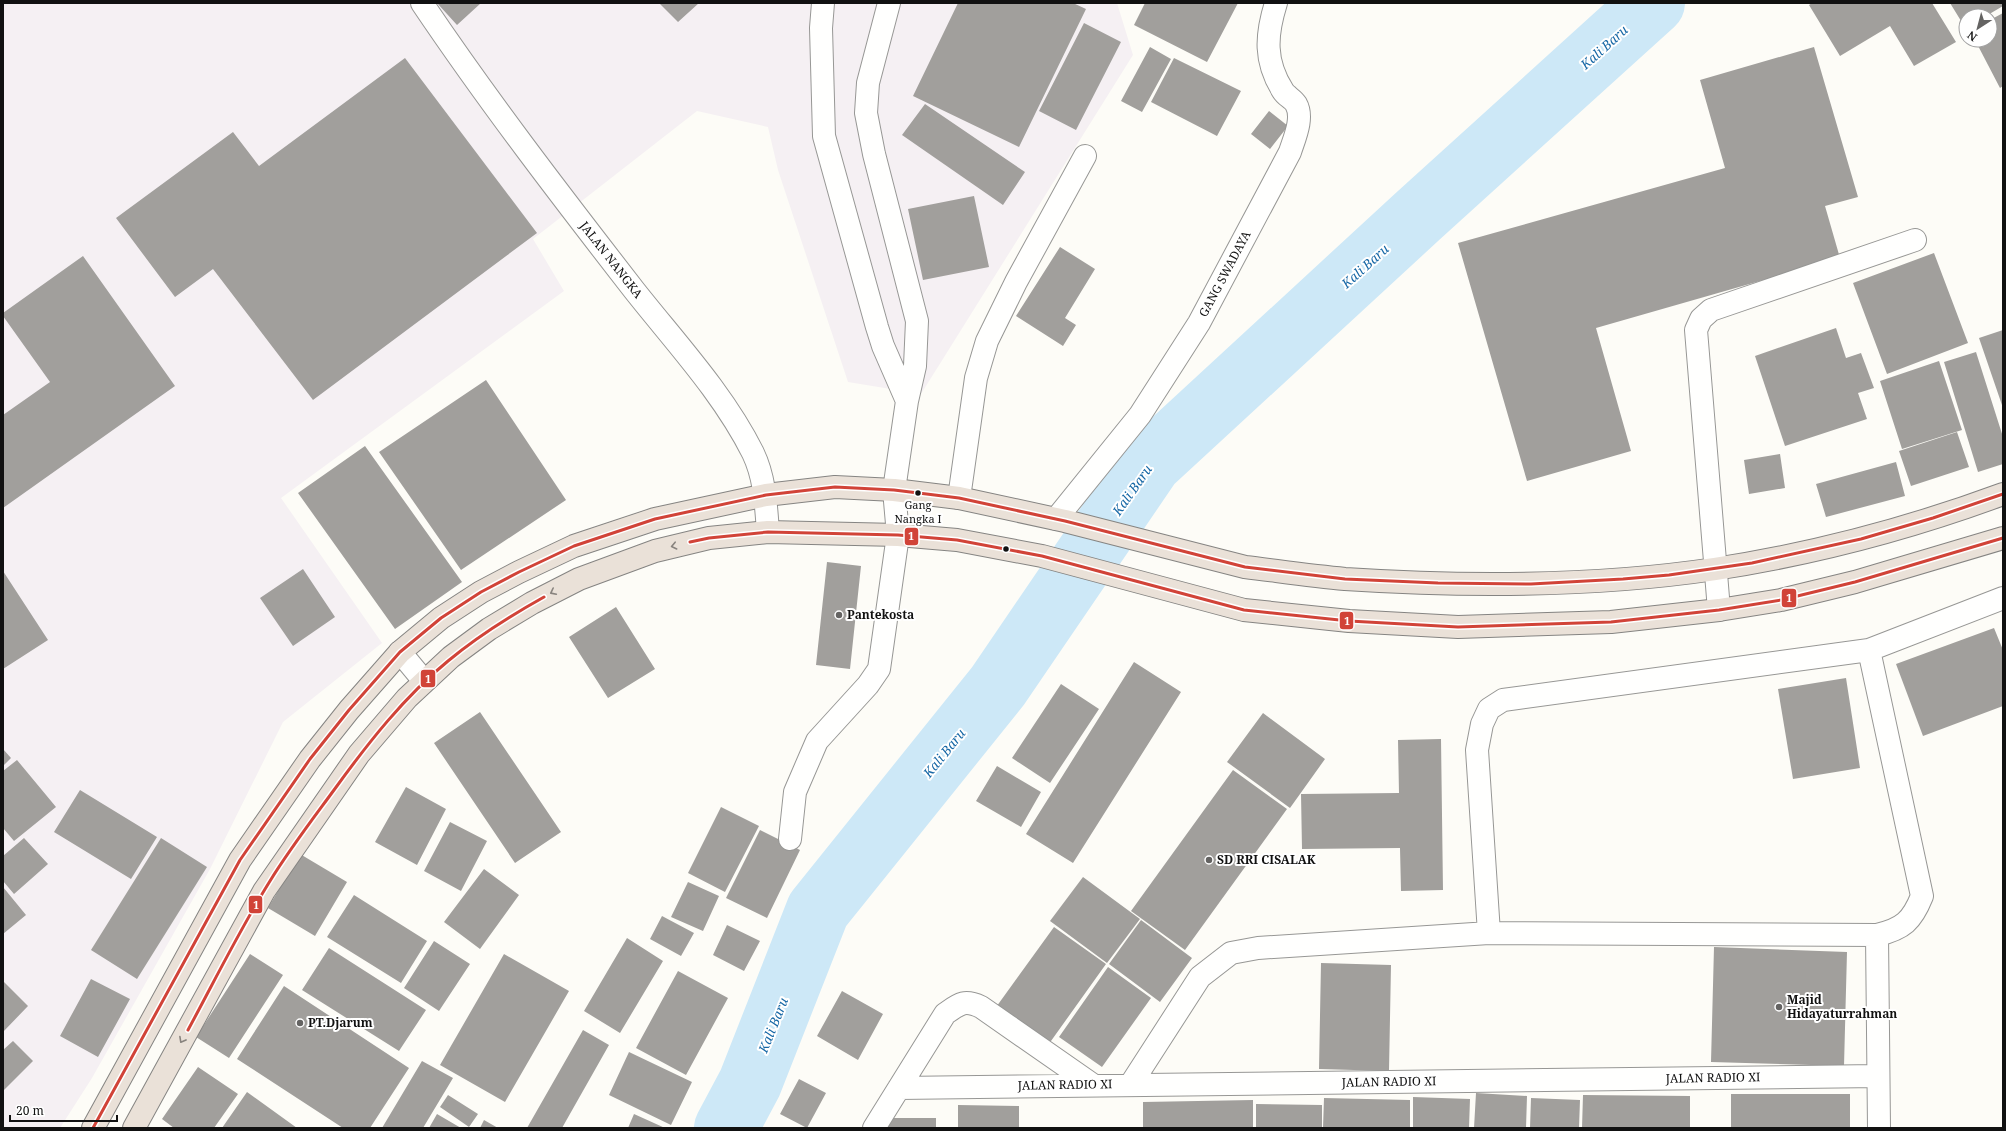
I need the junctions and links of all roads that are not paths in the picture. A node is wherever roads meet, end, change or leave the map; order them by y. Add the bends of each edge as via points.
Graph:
1 (422, 3) edge
2 (823, 3) edge
3 (889, 3) edge
4 (1276, 3) edge
5 (1085, 156) dead end
6 (1915, 240) dead end
7 (907, 401) junction
8 (894, 490) junction
9 (2003, 494) edge
10 (766, 495) junction
11 (959, 498) junction
12 (1060, 520) junction
13 (768, 532) junction
14 (898, 535) junction
15 (2003, 538) edge
16 (1714, 569) junction
17 (2003, 598) edge
18 (1719, 610) junction
19 (1870, 650) junction
20 (400, 652) junction
21 (424, 681) junction
22 (790, 839) dead end
23 (1489, 933) junction
24 (1877, 935) junction
25 (1878, 1076) junction
26 (1131, 1084) junction
27 (1093, 1085) junction
28 (899, 1088) junction
29 (93, 1128) edge
30 (134, 1128) edge
31 (874, 1128) edge
32 (1879, 1128) edge

1 - 10 street, JALAN NANGKA via 553,186 708,382 753,454
2 - 7 street via 821,28 824,136 882,346
3 - 7 street via 868,83 866,113 917,321 915,366
4 - 12 street, GANG SWADAYA via 1270,24 1268,48 1271,67 1284,92 1297,105 1299,126 1290,152 1195,330 1140,415
5 - 11 street via 987,341 976,378
6 - 16 street via 1711,310 1701,319 1696,330
7 - 8 street
8 - 10 highway via 836,487
8 - 11 highway
8 - 14 street
9 - 16 highway via 1875,535 1798,554
10 - 13 street, JALAN NANGKA
10 - 20 highway via 655,519 574,546 481,592 441,618
11 - 12 highway
12 - 16 highway via 1245,567 1343,579 1419,582 1577,582
13 - 14 highway
13 -> 21 highway via 709,538 655,551 578,579 532,603 489,630
14 - 18 highway via 956,540 1042,556 1244,610 1349,621 1458,627 1611,622
14 - 22 street via 879,669 817,742 795,792
15 - 18 highway via 1855,582 1781,600
16 - 18 street
17 - 19 street
19 - 23 street via 1503,700 1489,709 1482,724 1477,750
19 - 24 street via 1922,896 1915,913 1906,922 1894,931
20 - 21 street
20 - 29 highway via 349,710 310,760 240,860
21 -> 30 highway via 359,754 264,891
23 - 24 street
23 - 26 street via 1258,948 1231,953 1200,977
24 - 25 street
25 - 26 street, JALAN RADIO XI
25 - 32 street
26 - 27 street, JALAN RADIO XI
27 - 28 street, JALAN RADIO XI
27 - 28 street via 982,1007 970,1002 959,1004 944,1014
28 - 31 street

